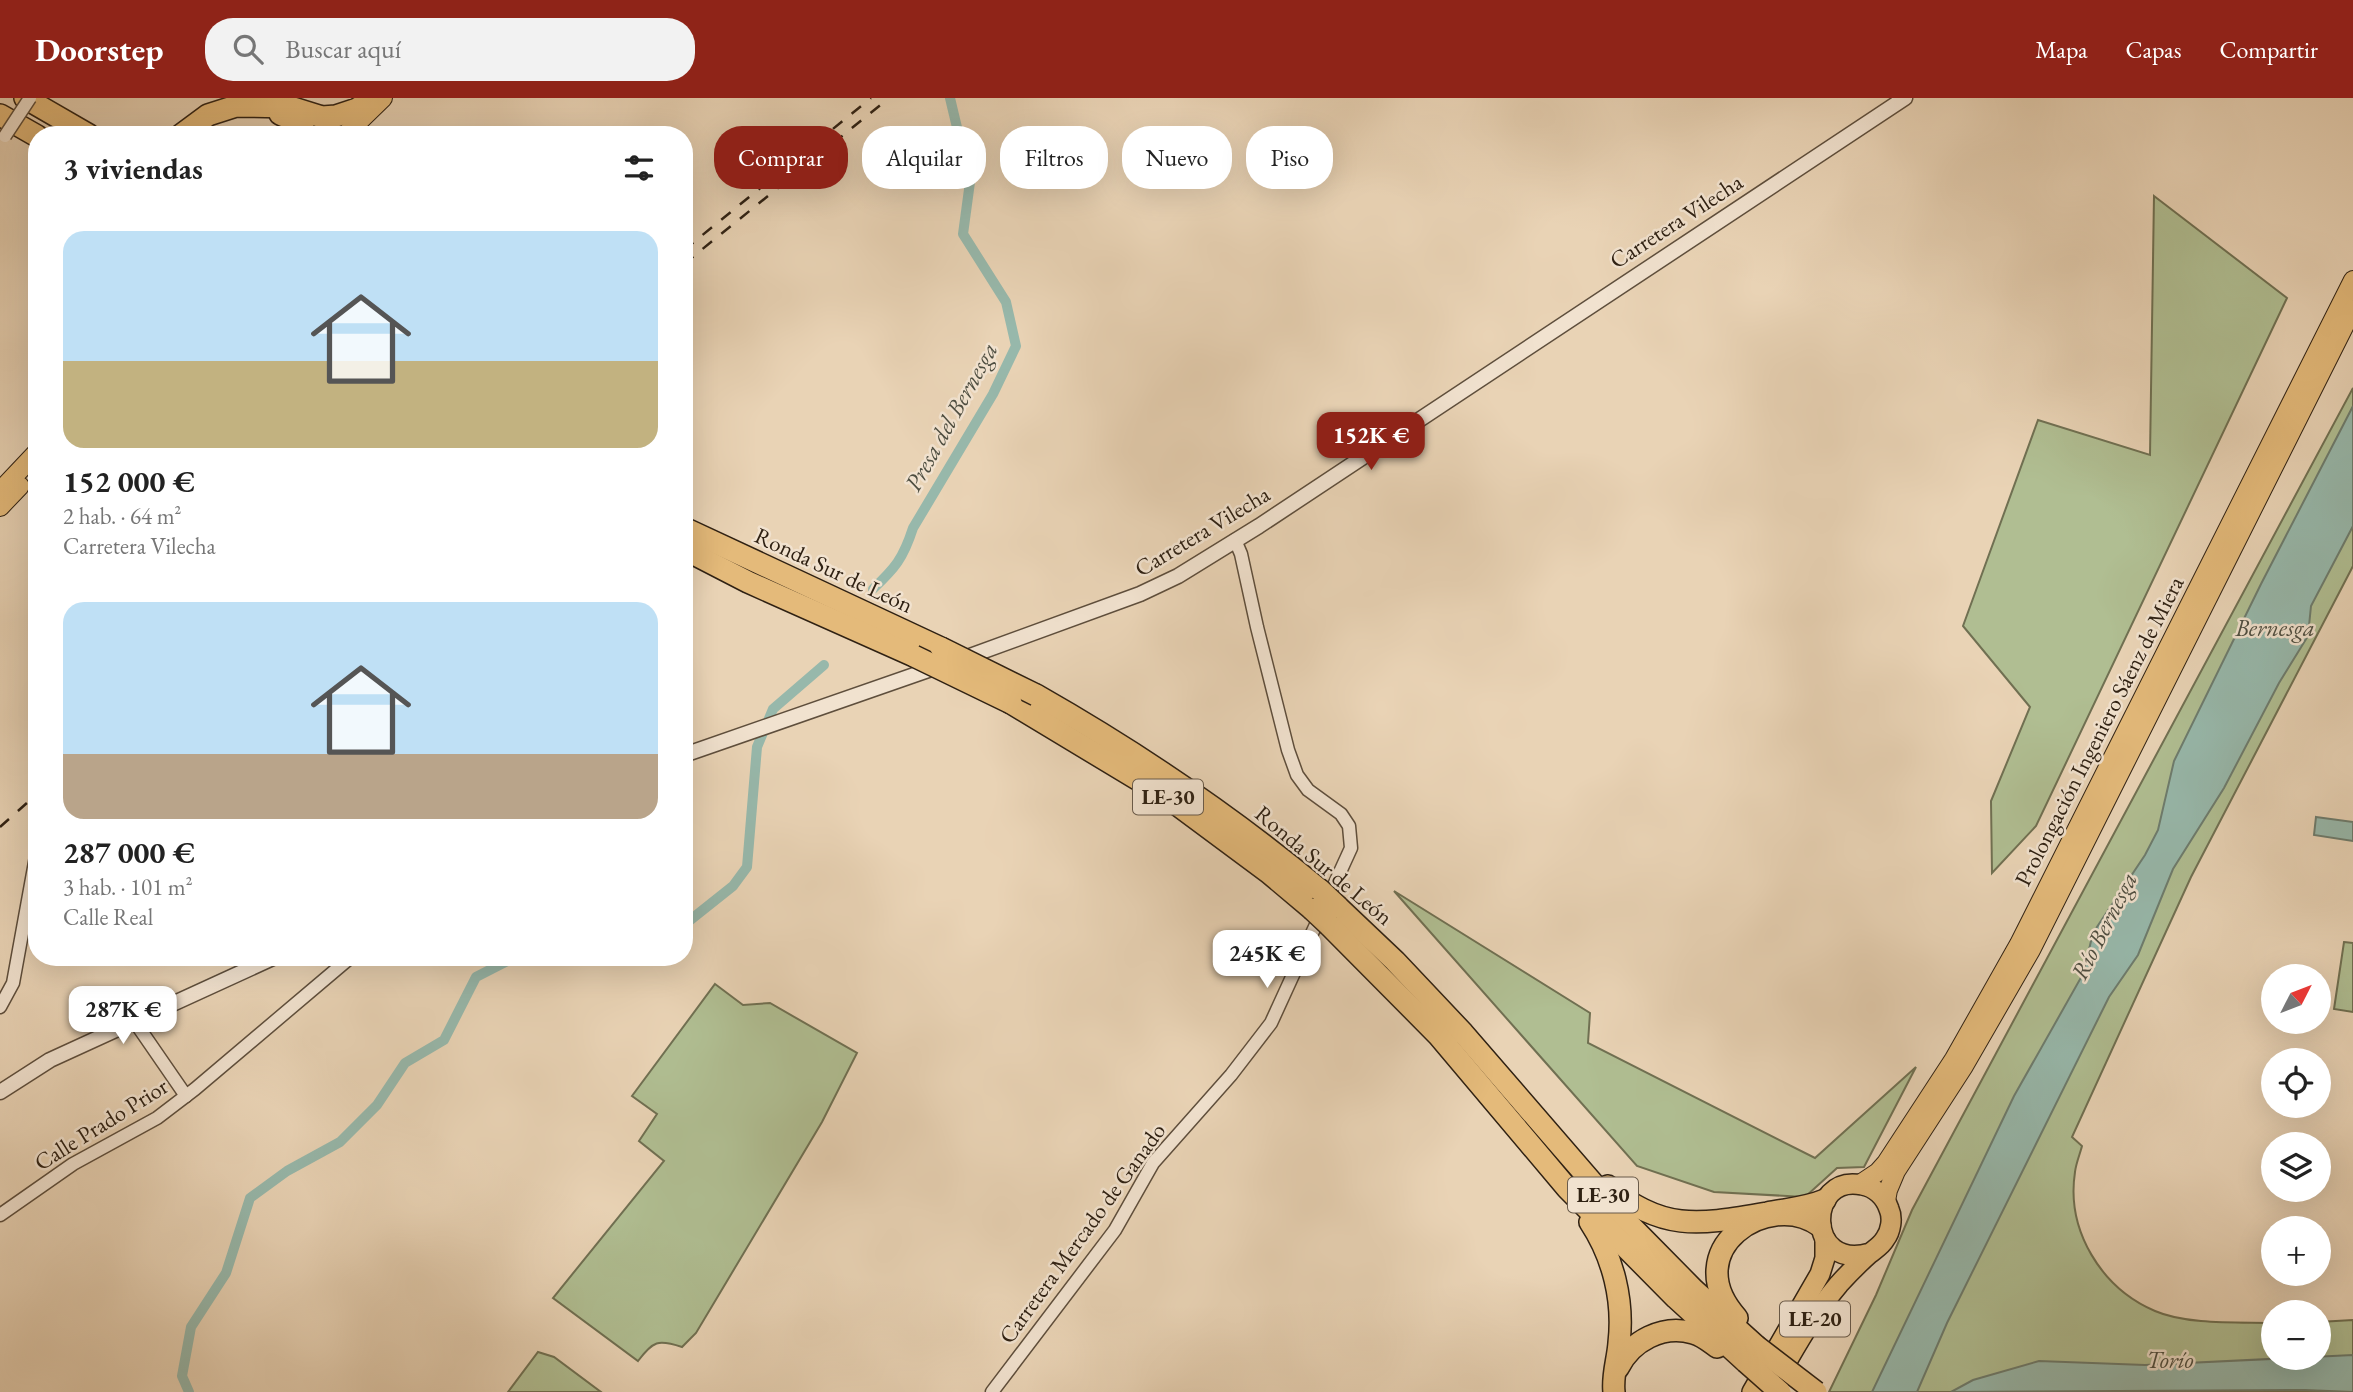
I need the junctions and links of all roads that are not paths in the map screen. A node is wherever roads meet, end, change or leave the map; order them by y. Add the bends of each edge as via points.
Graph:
1 (17, 98) edge
2 (25, 98) edge
3 (30, 98) edge
4 (374, 98) edge
5 (383, 98) edge
6 (390, 98) edge
7 (1905, 98) edge
8 (62, 126) edge
9 (73, 126) edge
10 (193, 126) edge
11 (214, 126) edge
12 (306, 126) edge
13 (309, 126) edge
14 (318, 126) edge
15 (346, 126) edge
16 (354, 126) edge
17 (364, 126) edge
18 (2, 132) edge
19 (28, 135) edge
20 (2353, 280) edge
21 (2353, 309) edge
22 (28, 461) edge
23 (28, 477) edge
24 (0, 491) edge
25 (0, 507) edge
26 (693, 532) edge
27 (1236, 540) junction
28 (693, 554) edge
29 (693, 752) edge
30 (28, 900) edge
31 (1316, 900) junction
32 (1333, 916) junction
33 (256, 966) edge
34 (340, 966) edge
35 (0, 1007) edge
36 (135, 1022) junction
37 (1463, 1033) junction
38 (0, 1092) edge
39 (186, 1096) junction
40 (1860, 1184) junction
41 (1567, 1188) junction
42 (1825, 1200) junction
43 (1886, 1201) junction
44 (0, 1215) edge
45 (1822, 1233) junction
46 (1870, 1253) junction
47 (1754, 1349) junction
48 (1614, 1384) edge
49 (992, 1392) edge
50 (1752, 1392) edge
51 (1770, 1392) edge
52 (1780, 1392) edge
53 (1816, 1392) edge

1 - 8 highway
2 - 9 highway
3 - 18 street, bridge
4 - 14 highway
4 - 15 main road
5 - 16 main road
6 - 17 main road
7 - 27 street, Carretera Vilecha
10 - 13 highway via 208,115 236,106 290,107
11 - 12 highway via 230,116 253,112 280,114
18 - 19 highway
20 - 40 main road, Prolongación Ingeniero Sáenz de Miera via 2019,944 1954,1059 1886,1163
21 - 43 main road, Prolongación Ingeniero Sáenz de Miera via 2031,950 1965,1066 1896,1171
22 - 24 main road
23 - 25 main road
26 - 31 highway, Ronda Sur de León / LE-30, bridge via 941,648 1108,736 1279,856
27 - 29 street, Carretera Vilecha via 1140,594
27 - 49 street, Carretera Mercado de Ganado via 1297,775 1308,790 1341,814 1349,827 1351,848 1270,1023 1153,1163 1115,1230
28 - 31 highway, Ronda Sur de León / LE-30, bridge via 1011,703 1167,797 1268,872
30 - 35 street via 13,983
31 - 32 highway, Ronda Sur de León / LE-30, bridge
32 - 37 highway, Ronda Sur de León / LE-30 via 1395,961
32 - 41 highway, Ronda Sur de León / LE-30
33 - 36 street
34 - 39 street, Calle Prado Prior
36 - 38 street via 50,1060
36 - 39 street
37 - 42 highway via 1502,1068 1597,1177 1639,1209 1682,1222 1716,1222
37 - 47 highway, Ronda Sur de León / LE-30 via 1623,1218
39 - 44 street, Calle Prado Prior via 157,1118 73,1164
40 - 42 highway via 1841,1187
40 - 43 highway
41 - 47 highway, Ronda Sur de León / LE-30 via 1676,1298
41 - 48 highway via 1604,1247 1620,1300
42 - 45 highway
43 - 46 highway via 1891,1226 1887,1237
45 - 46 highway via 1831,1247 1849,1256
45 - 47 highway via 1814,1222 1794,1216 1764,1219 1742,1228 1724,1247 1717,1264 1718,1289
45 - 50 highway, LE-20 via 1825,1258 1820,1275
46 - 51 highway, LE-20 via 1826,1300
47 - 48 highway via 1733,1358 1692,1333 1665,1332 1627,1352
47 - 52 highway, Ronda Sur de León / LE-30, bridge
47 - 53 highway, Ronda Sur de León / LE-30, bridge

